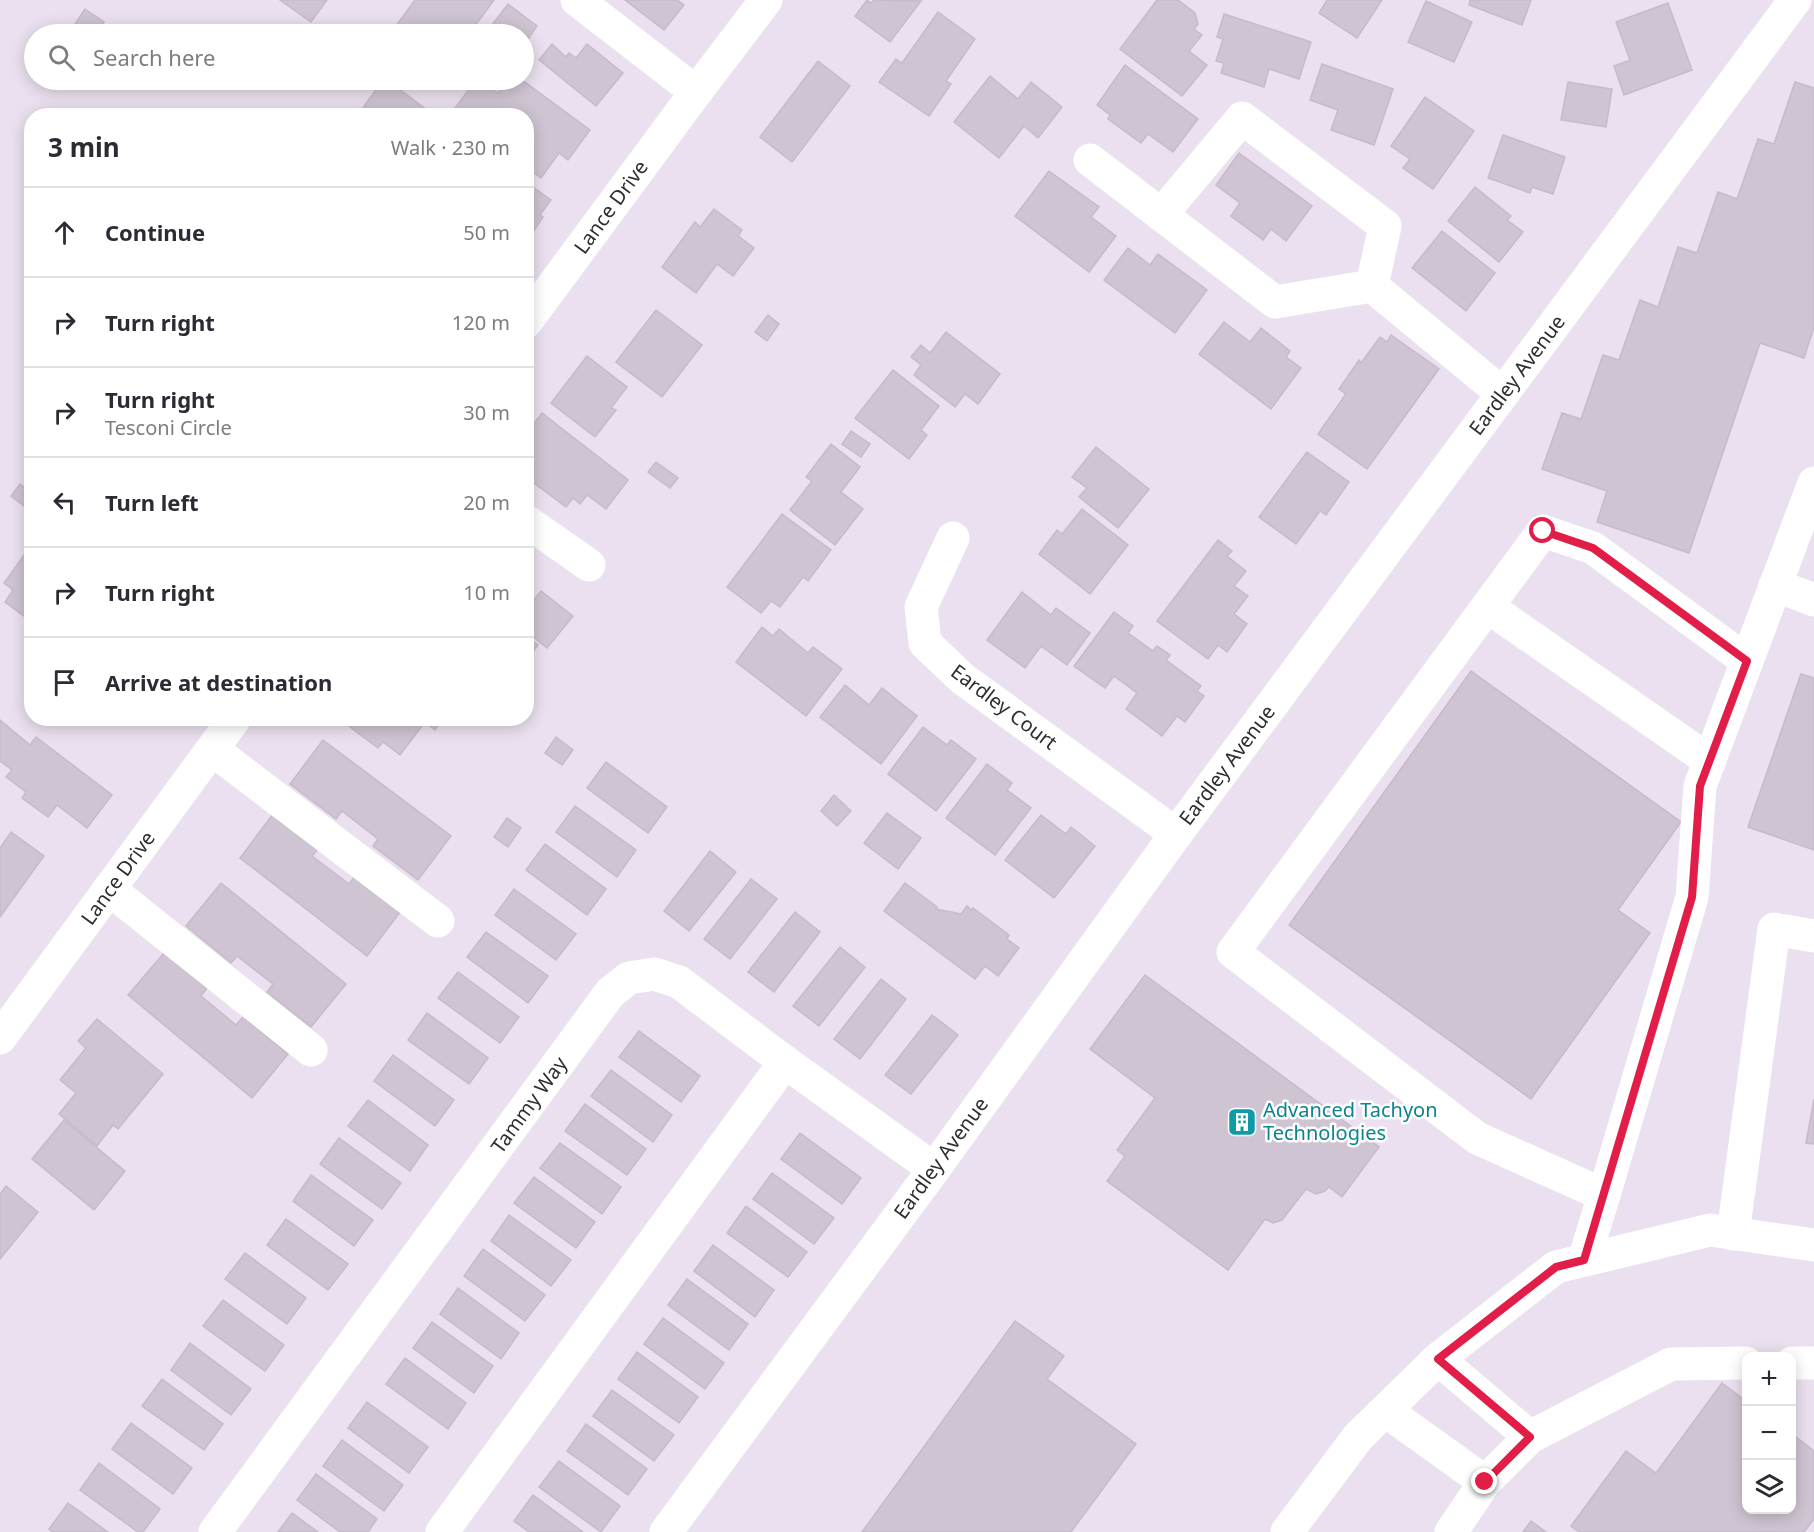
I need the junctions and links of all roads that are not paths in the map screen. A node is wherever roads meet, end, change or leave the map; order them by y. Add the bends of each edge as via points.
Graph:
1 (577, 0) edge
2 (766, 0) edge
3 (1798, 3) edge
4 (696, 92) junction
5 (1090, 160) dead end
6 (1161, 215) junction
7 (1372, 286) junction
8 (534, 299) edge
9 (1503, 394) junction
10 (1814, 483) edge
11 (534, 526) edge
12 (953, 538) dead end
13 (590, 565) dead end
14 (1775, 585) junction
15 (1814, 600) edge
16 (1488, 607) junction
17 (1747, 661) junction
18 (230, 726) edge
19 (213, 750) junction
20 (1710, 761) junction
21 (1176, 834) junction
22 (109, 890) junction
23 (438, 921) dead end
24 (1814, 936) edge
25 (0, 1038) edge
26 (311, 1050) dead end
27 (785, 1062) junction
28 (934, 1168) junction
29 (1604, 1195) junction
30 (1732, 1234) junction
31 (1814, 1245) edge
32 (1584, 1260) junction
33 (1438, 1359) junction
34 (1796, 1363) edge
35 (1814, 1363) edge
36 (1742, 1364) edge
37 (1386, 1411) junction
38 (1530, 1437) junction
39 (1485, 1482) junction
40 (215, 1532) edge
41 (441, 1532) edge
42 (666, 1532) edge
43 (1287, 1532) edge
44 (1451, 1532) edge

1 - 4 street
2 - 4 street, Lance Drive
3 - 9 street, Eardley Avenue
4 - 8 street, Lance Drive
5 - 6 street
6 - 7 street via 1275,302
6 - 7 street via 1242,118 1385,226
7 - 9 street
9 - 21 street, Eardley Avenue
10 - 14 street
11 - 13 street
12 - 21 street, Eardley Court via 921,607 925,643 963,679
14 - 15 street
14 - 17 street
16 - 17 street via 1543,531 1593,548
16 - 20 street
16 - 29 street via 1233,952 1477,1138
17 - 20 street
18 - 19 street, Lance Drive
19 - 22 street, Lance Drive
19 - 23 street
20 - 29 street via 1700,786 1692,897
21 - 28 street, Eardley Avenue
22 - 25 street, Lance Drive
22 - 26 street
24 - 30 street via 1774,929
27 - 28 street, Tammy Way
27 - 40 street, Tammy Way via 679,982 654,974 629,978 610,993
27 - 41 street
28 - 42 street, Eardley Avenue
29 - 32 street
30 - 31 street
30 - 32 street via 1710,1230
32 - 33 street via 1556,1267
33 - 37 street
33 - 38 street
34 - 35 street
36 - 38 street via 1671,1365
37 - 39 street
37 - 43 street via 1358,1437
38 - 39 street
39 - 44 street

